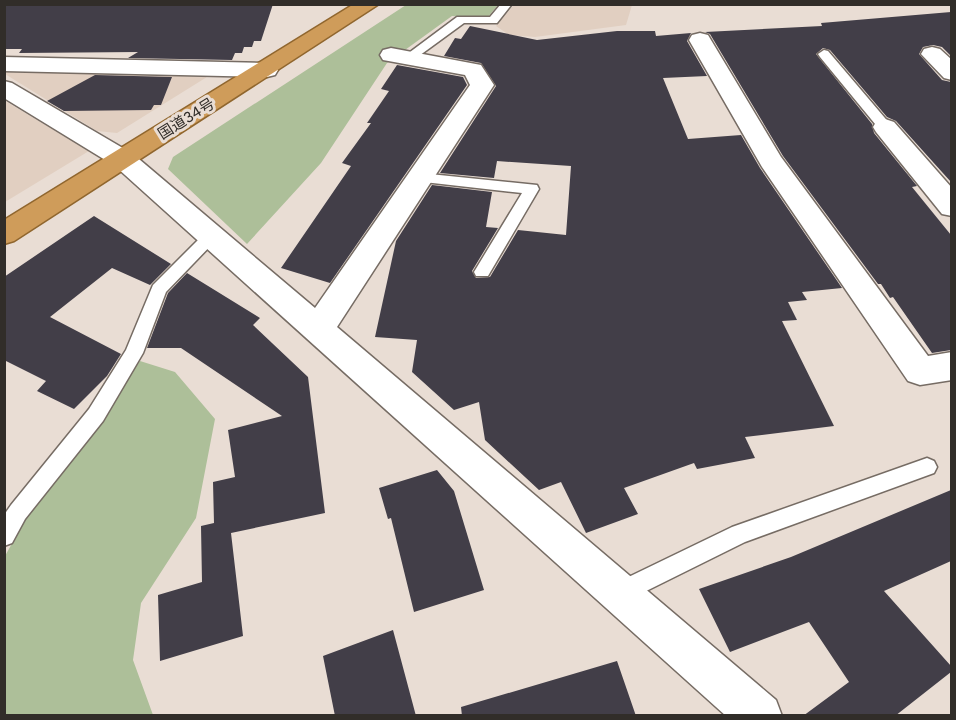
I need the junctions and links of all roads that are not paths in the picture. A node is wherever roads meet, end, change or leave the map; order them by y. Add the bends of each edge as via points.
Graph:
1 (369, 4) edge
2 (507, 4) edge
3 (700, 40) dead end
4 (824, 54) dead end
5 (932, 54) dead end
6 (400, 56) joint
7 (4, 64) edge
8 (267, 69) junction
9 (951, 73) edge
10 (4, 88) edge
11 (885, 127) joint
12 (124, 160) junction
13 (420, 178) junction
14 (951, 207) edge
15 (4, 234) edge
16 (211, 237) junction
17 (482, 272) dead end
18 (318, 329) junction
19 (951, 366) edge
20 (927, 467) dead end
21 (4, 536) edge
22 (620, 593) junction
23 (760, 716) edge

1 - 8 highway, 国道34号
2 - 6 lane via 493,21 461,19
3 - 19 street via 771,161 920,371
4 - 11 lane
5 - 9 street
6 - 13 street via 473,70 482,85
7 - 8 street
8 - 12 highway, 国道34号
10 - 12 street
11 - 14 street
12 - 15 highway, 国道34号
12 - 16 street
13 - 17 lane via 532,189
13 - 18 street
16 - 18 street
16 - 21 lane via 159,289 134,353 103,404 18,512
18 - 22 street
20 - 22 lane via 740,534
22 - 23 street

